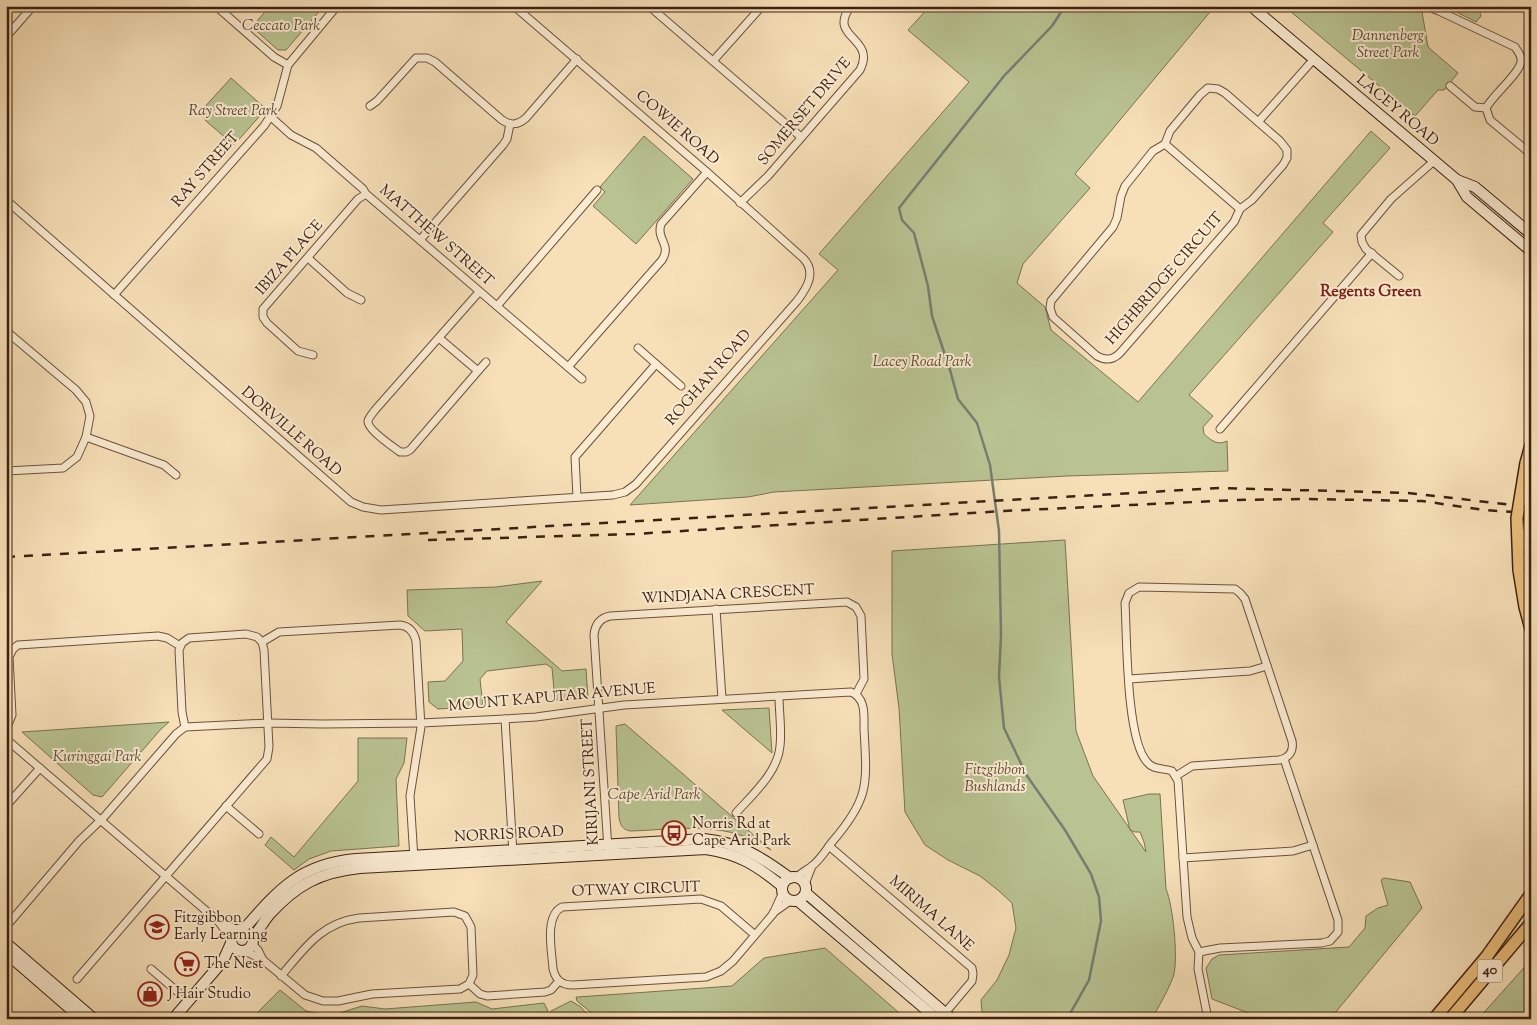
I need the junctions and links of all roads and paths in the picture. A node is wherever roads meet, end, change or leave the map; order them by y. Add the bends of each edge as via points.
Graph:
1 (33, 6) edge
2 (216, 6) edge
3 (338, 6) edge
4 (514, 6) edge
5 (649, 6) edge
6 (762, 6) edge
7 (851, 6) edge
8 (1251, 6) edge
9 (1426, 6) edge
10 (6, 37) edge
11 (577, 60) junction
12 (1313, 60) junction
13 (713, 62) junction
14 (288, 64) junction
15 (1450, 86) dead end
16 (370, 106) dead end
17 (1486, 108) junction
18 (271, 117) junction
19 (1258, 122) junction
20 (510, 124) junction
21 (801, 138) junction
22 (1164, 144) junction
23 (1531, 154) edge
24 (1434, 161) junction
25 (707, 172) junction
26 (1457, 180) junction
27 (597, 190) dead end
28 (366, 194) junction
29 (6, 200) edge
30 (740, 203) junction
31 (1240, 209) junction
32 (1531, 234) edge
33 (420, 240) junction
34 (1531, 251) edge
35 (1372, 253) junction
36 (308, 258) junction
37 (1399, 276) dead end
38 (810, 279) joint
39 (479, 292) junction
40 (114, 295) junction
41 (361, 300) dead end
42 (496, 306) junction
43 (6, 331) edge
44 (439, 338) junction
45 (638, 348) dead end
46 (313, 355) dead end
47 (486, 362) dead end
48 (656, 364) junction
49 (568, 368) junction
50 (478, 371) junction
51 (582, 379) dead end
52 (681, 386) dead end
53 (1220, 429) dead end
54 (86, 437) junction
55 (1531, 445) edge
56 (6, 471) edge
57 (176, 475) dead end
58 (625, 492) joint
59 (577, 497) junction
60 (1531, 499) edge
61 (1526, 572) edge
62 (716, 610) junction
63 (1531, 629) edge
64 (262, 642) junction
65 (180, 646) junction
66 (8, 654) edge
67 (1267, 666) junction
68 (1129, 679) junction
69 (856, 694) junction
70 (779, 696) junction
71 (722, 699) junction
72 (600, 708) junction
73 (505, 719) junction
74 (268, 722) junction
75 (420, 723) junction
76 (185, 726) junction
77 (6, 730) edge
78 (6, 739) edge
79 (1284, 759) junction
80 (40, 768) junction
81 (1176, 776) junction
82 (6, 806) edge
83 (226, 806) junction
84 (736, 813) dead end
85 (101, 820) junction
86 (259, 834) dead end
87 (1313, 845) junction
88 (829, 846) junction
89 (608, 849) junction
90 (513, 855) junction
91 (1183, 858) junction
92 (414, 861) junction
93 (166, 876) junction
94 (799, 883) junction
95 (1531, 894) edge
96 (788, 895) junction
97 (218, 921) junction
98 (10, 922) dead end
99 (1531, 923) edge
100 (241, 929) junction
101 (755, 935) junction
102 (6, 942) edge
103 (242, 944) junction
104 (1199, 952) junction
105 (6, 953) edge
106 (151, 969) dead end
107 (282, 976) junction
108 (77, 979) dead end
109 (559, 981) junction
110 (470, 984) junction
111 (180, 993) dead end
112 (945, 1017) edge
113 (82, 1019) edge
114 (94, 1019) edge
115 (173, 1019) edge
116 (1208, 1019) edge
117 (1434, 1019) edge
118 (1450, 1019) edge

1 - 10 street
2 - 14 street via 274,57
3 - 14 street, RAY STREET
4 - 11 street, COWIE ROAD
5 - 13 street
6 - 13 street
7 - 21 street, SOMERSET DRIVE via 845,17 846,32 862,46 864,62
8 - 12 main road, LACEY ROAD
9 - 17 street via 1515,47 1520,54 1519,68
11 - 20 street via 523,121
11 - 25 street, COWIE ROAD
12 - 19 street
12 - 24 main road, LACEY ROAD
13 - 21 street
14 - 18 street, RAY STREET
15 - 17 street via 1474,107
16 - 20 street via 416,58 427,58
17 - 23 street via 1490,120
18 - 28 street, MATTHEW STREET via 291,135 316,148
18 - 40 street, RAY STREET
19 - 22 street, HIGHBRIDGE CIRCUIT via 1221,90 1208,88 1170,131
19 - 31 street, HIGHBRIDGE CIRCUIT via 1286,147 1287,158 1252,200
20 - 33 street via 503,145
21 - 30 street, SOMERSET DRIVE
22 - 31 street
22 - 31 street, HIGHBRIDGE CIRCUIT via 1129,181 1121,196 1113,227 1051,302 1052,317 1083,344 1101,358 1116,357 1234,222
24 - 26 main road, LACEY ROAD
24 - 35 street via 1397,192 1363,232 1362,242
25 - 30 street, COWIE ROAD
25 - 49 street via 661,224 660,235 666,250 662,260
26 - 32 main road, LACEY ROAD via 1475,187
26 - 34 main road, LACEY ROAD via 1467,197
27 - 42 street
28 - 33 street, MATTHEW STREET
28 - 36 street, IBIZA PLACE via 358,199
29 - 40 street, DORVILLE ROAD
30 - 38 street, COWIE ROAD via 806,260
33 - 39 street, MATTHEW STREET
35 - 37 street
35 - 53 street
36 - 41 street via 347,293
36 - 46 street, IBIZA PLACE via 264,309 263,317 298,350
38 - 58 street, ROGHAN ROAD via 797,301 750,356 636,484
39 - 42 street, MATTHEW STREET
39 - 44 street
40 - 59 street, DORVILLE ROAD via 351,502 382,510
42 - 49 street, MATTHEW STREET
43 - 54 street via 86,402 90,416
44 - 50 street
44 - 50 street via 375,410 368,423 371,429 400,452 410,450
45 - 48 street
47 - 50 street
48 - 52 street
48 - 59 street via 576,457
49 - 51 street, MATTHEW STREET
54 - 56 street via 76,456 63,468
54 - 57 street via 164,465
55 - 61 main road, bridge via 1517,518
58 - 59 street, DORVILLE ROAD via 613,496
60 - 61 main road, bridge
61 - 63 main road via 1525,607
62 - 69 street, WINDJANA CRESCENT via 840,602 854,606 861,616 864,679
62 - 71 street
62 - 72 street, WINDJANA CRESCENT via 610,616 599,621 594,635
64 - 65 street via 257,636 246,634 193,637
64 - 74 street
64 - 75 street via 279,632 408,627 414,632 416,641
65 - 66 street via 158,636 22,644
65 - 76 street
66 - 77 street via 12,715
67 - 68 street via 1250,671
67 - 68 street via 1245,599 1238,591 1138,587 1129,593 1125,603
67 - 79 street via 1292,741 1291,752
68 - 81 street via 1132,721 1144,757 1151,766 1169,770
69 - 70 street, MOUNT KAPUTAR AVENUE
69 - 88 street via 862,700 863,708 867,765 865,786 855,814
70 - 71 street, MOUNT KAPUTAR AVENUE
70 - 84 street via 781,744 777,760
71 - 72 street, MOUNT KAPUTAR AVENUE
72 - 73 street, MOUNT KAPUTAR AVENUE
72 - 89 street, KIRIJANI STREET
73 - 75 street, MOUNT KAPUTAR AVENUE
73 - 90 street
74 - 75 street, MOUNT KAPUTAR AVENUE
74 - 76 street, MOUNT KAPUTAR AVENUE
74 - 83 street via 267,758
75 - 92 street via 410,787
76 - 85 street
78 - 80 street
79 - 81 street via 1192,766
79 - 87 street
80 - 82 street
80 - 85 street
81 - 91 street
83 - 86 street
83 - 93 street
85 - 93 street
85 - 98 street
87 - 91 street via 1293,851
87 - 104 street via 1339,926 1333,938 1322,943
88 - 94 street via 812,866 802,872
88 - 112 street, MIRIMA LANE via 972,968 972,981
89 - 90 main road, NORRIS ROAD
89 - 94 main road, NORRIS ROAD via 694,839 716,840 753,852
89 - 96 main road, NORRIS ROAD via 706,849 721,852 750,862
90 - 92 main road, NORRIS ROAD
91 - 104 street via 1190,935
92 - 100 main road, NORRIS ROAD via 343,860 311,870 283,887
92 - 103 main road, NORRIS ROAD via 343,870 310,880 283,900
93 - 97 street
93 - 108 street
94 - 96 main road
94 - 96 main road
94 - 112 main road, NORRIS ROAD
95 - 117 main road, 40 via 1487,956
96 - 101 street
96 - 112 main road, NORRIS ROAD
97 - 100 street
97 - 103 street
99 - 118 main road, 40
100 - 103 main road, NORRIS ROAD via 235,931
100 - 103 main road via 250,932
101 - 109 street via 728,966 706,977 573,985
101 - 109 street, OTWAY CIRCUIT via 721,906 701,899 562,907 554,912 551,922 553,970
102 - 114 main road
103 - 107 street
103 - 115 main road
104 - 116 street via 1198,969
105 - 113 main road
106 - 111 street
107 - 110 street via 310,998 331,1002 372,994 462,989
107 - 110 street via 318,935 337,923 359,918 454,912 465,916 471,927 474,975
109 - 110 street via 546,992 487,996

